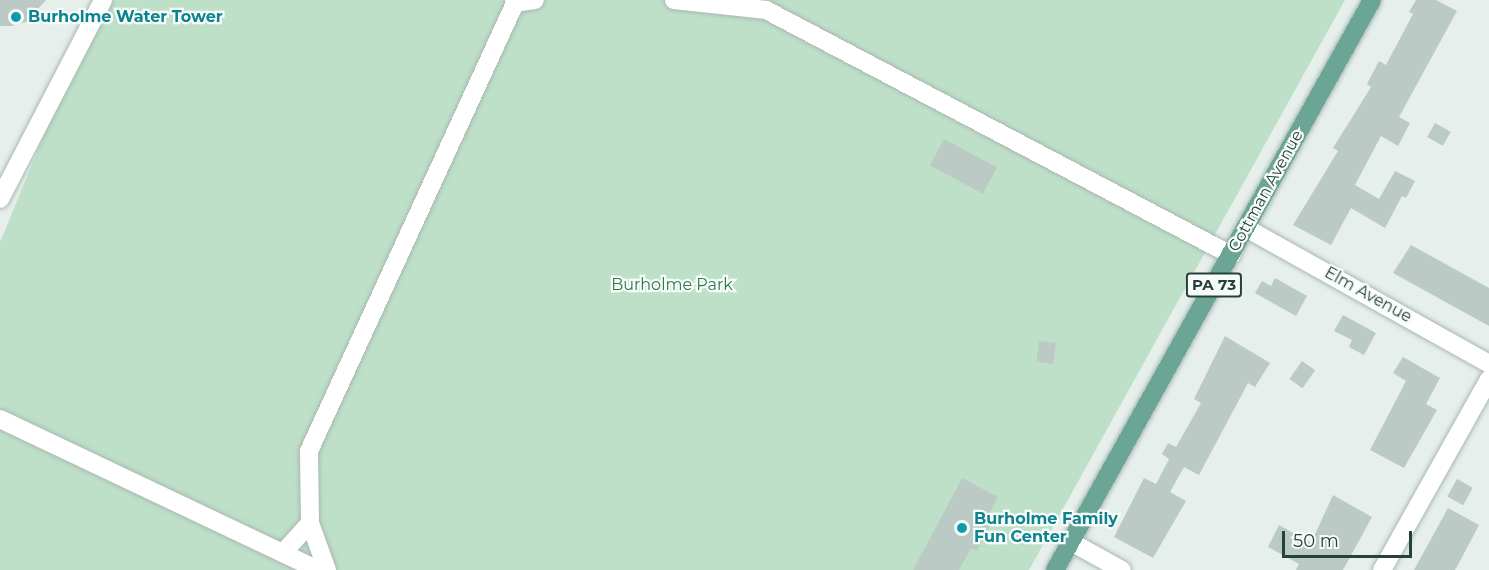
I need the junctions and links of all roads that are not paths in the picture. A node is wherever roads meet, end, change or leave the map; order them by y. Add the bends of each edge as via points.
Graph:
1 (103, 0) edge
2 (535, 0) edge
3 (674, 0) edge
4 (1372, 0) edge
5 (515, 2) edge
6 (0, 199) edge
7 (1246, 228) junction
8 (1231, 255) junction
9 (1489, 364) edge
10 (1489, 379) edge
11 (0, 418) edge
12 (310, 523) junction
13 (1071, 542) junction
14 (283, 553) junction
15 (318, 570) edge
16 (327, 570) edge
17 (1055, 570) edge
18 (1122, 570) edge
19 (1382, 570) edge

1 - 6 street
2 - 5 street
3 - 8 street via 765,10
4 - 7 main road, Cottman Avenue / PA 73
5 - 12 street via 309,451
7 - 8 main road, Cottman Avenue / PA 73
7 - 9 street, Elm Avenue
8 - 13 main road, Cottman Avenue / PA 73
10 - 19 street
11 - 14 street
12 - 14 street
12 - 16 street
13 - 17 main road, Cottman Avenue / PA 73
13 - 18 street
14 - 15 street

